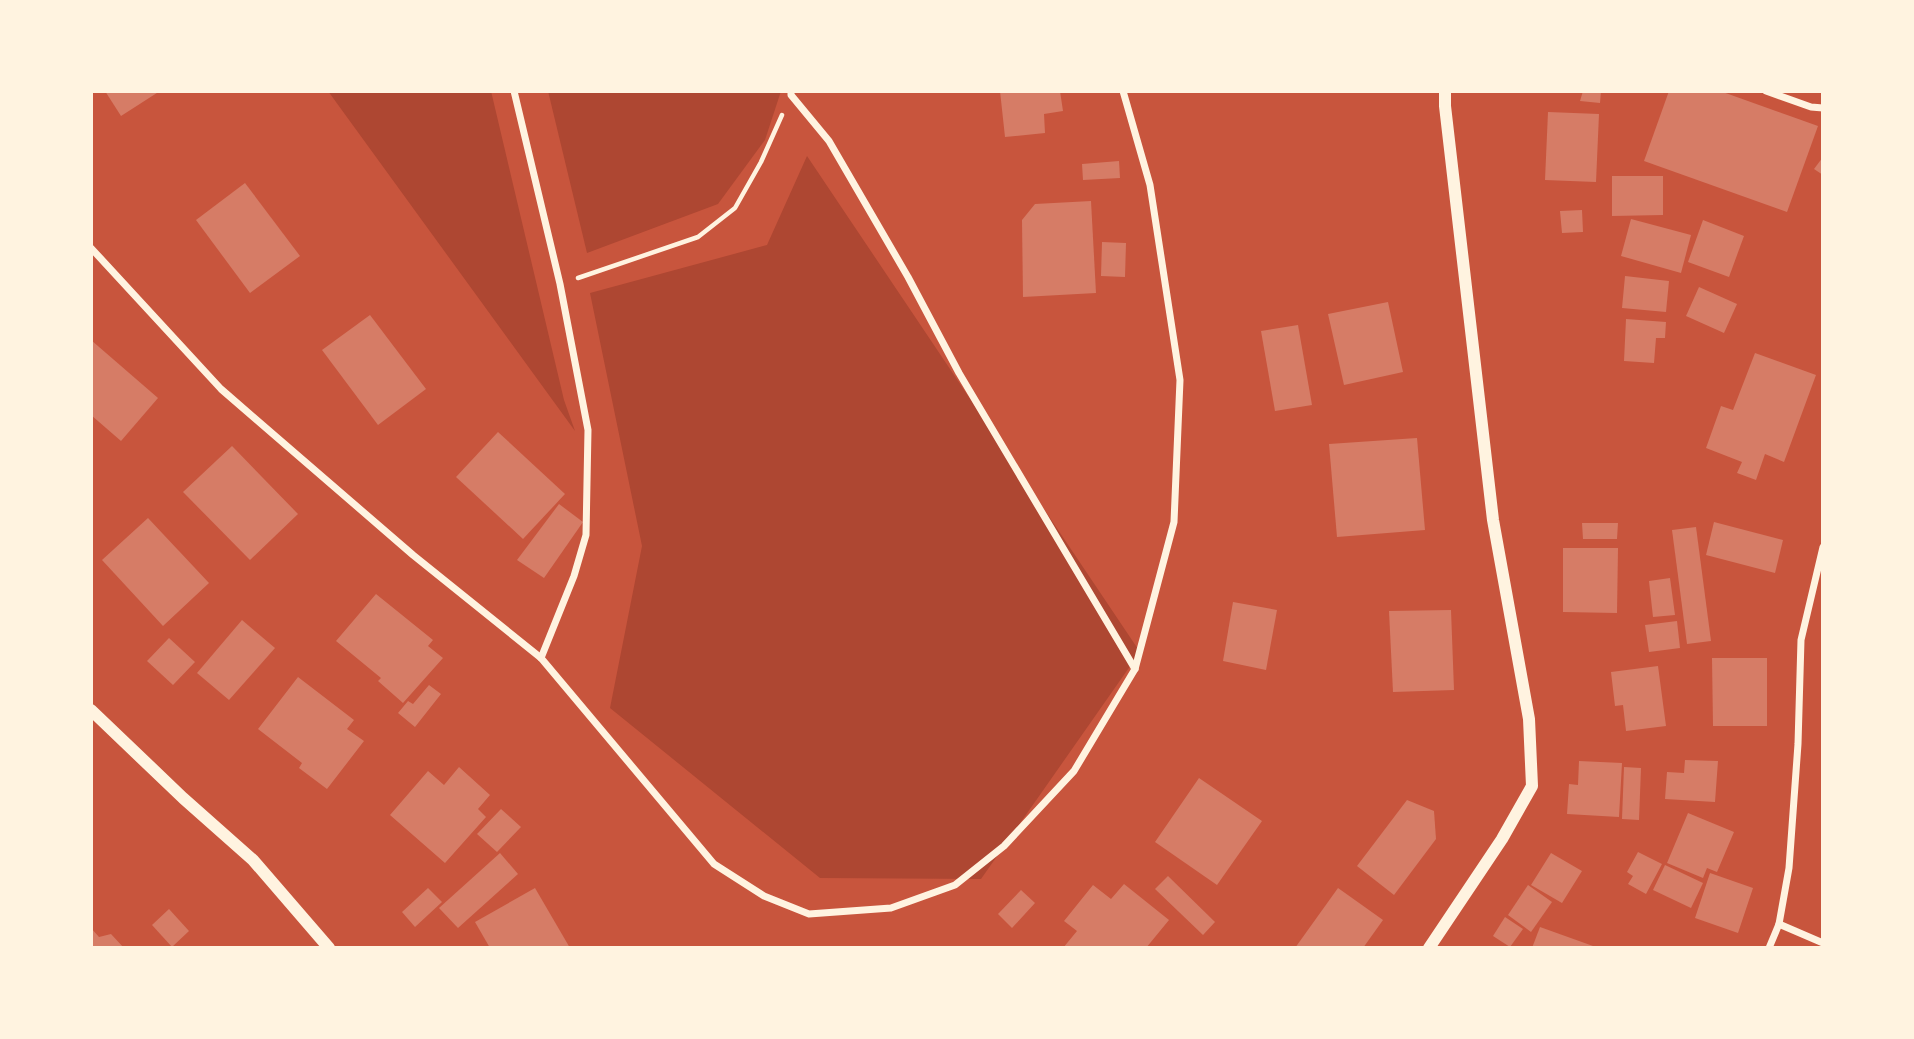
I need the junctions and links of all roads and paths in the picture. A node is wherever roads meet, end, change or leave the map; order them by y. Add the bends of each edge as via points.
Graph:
1 (514, 91) edge
2 (1124, 91) edge
3 (1445, 91) edge
4 (1766, 91) edge
5 (791, 93) edge
6 (1823, 108) edge
7 (91, 248) edge
8 (560, 284) junction
9 (1823, 547) edge
10 (541, 658) junction
11 (1135, 669) junction
12 (91, 710) edge
13 (1779, 924) junction
14 (1823, 943) edge
15 (329, 948) edge
16 (1429, 948) edge
17 (1769, 948) edge

1 - 8 street
2 - 11 street via 1150,185 1180,380 1174,522
3 - 16 street via 1493,520 1529,719 1532,786
4 - 6 street
5 - 8 path via 736,208 698,237
5 - 11 street via 829,141 959,373
7 - 10 street via 221,389 413,555
8 - 10 street via 588,430 586,535
9 - 13 street via 1801,640 1789,868
10 - 11 street via 714,864 764,896 809,914 891,908 955,886 1004,846 1074,771
12 - 15 street via 253,860
13 - 14 street
13 - 17 street

